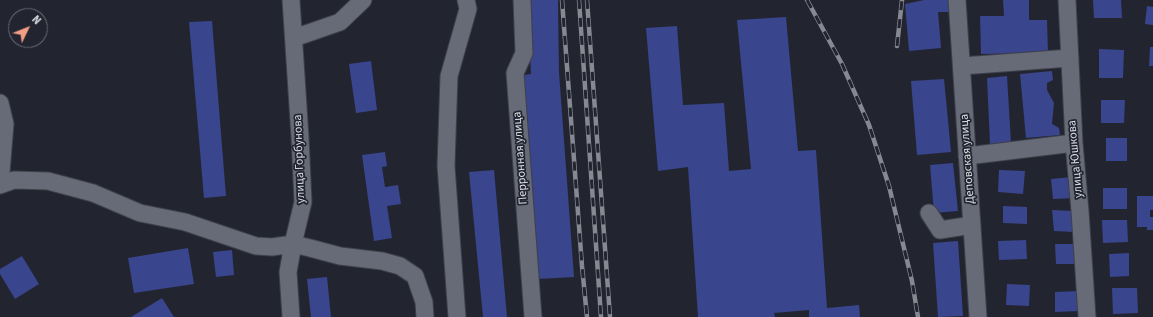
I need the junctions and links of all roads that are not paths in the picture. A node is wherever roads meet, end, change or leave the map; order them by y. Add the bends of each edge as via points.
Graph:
1 (291, 0) edge
2 (363, 0) edge
3 (466, 0) edge
4 (522, 0) edge
5 (957, 0) edge
6 (1067, 0) edge
7 (294, 38) junction
8 (1070, 58) junction
9 (962, 66) junction
10 (0, 103) edge
11 (1074, 143) junction
12 (967, 156) junction
13 (0, 185) edge
14 (929, 213) dead end
15 (972, 225) junction
16 (293, 244) junction
17 (291, 317) edge
18 (425, 317) edge
19 (457, 317) edge
20 (533, 317) edge
21 (978, 317) edge
22 (1087, 317) edge

1 - 7 street, улица Горбунова
2 - 7 street via 340,22
3 - 19 street via 468,9 449,76 446,158
4 - 20 street, Перронная улица via 524,52 515,73
5 - 9 street, Деповская улица
6 - 8 street, улица Юшкова
7 - 16 street, улица Горбунова via 303,202
8 - 9 street
8 - 11 street, улица Юшкова
9 - 12 street, Деповская улица
10 - 13 street via 5,124
11 - 12 street
11 - 22 street, улица Юшкова
12 - 15 street, Деповская улица
13 - 16 street via 14,180 48,181 93,194 140,213 185,222 256,246
14 - 15 street via 940,230
15 - 21 street, Деповская улица
16 - 17 street, улица Горбунова via 288,272
16 - 18 street via 340,256 400,266 415,276 424,302

